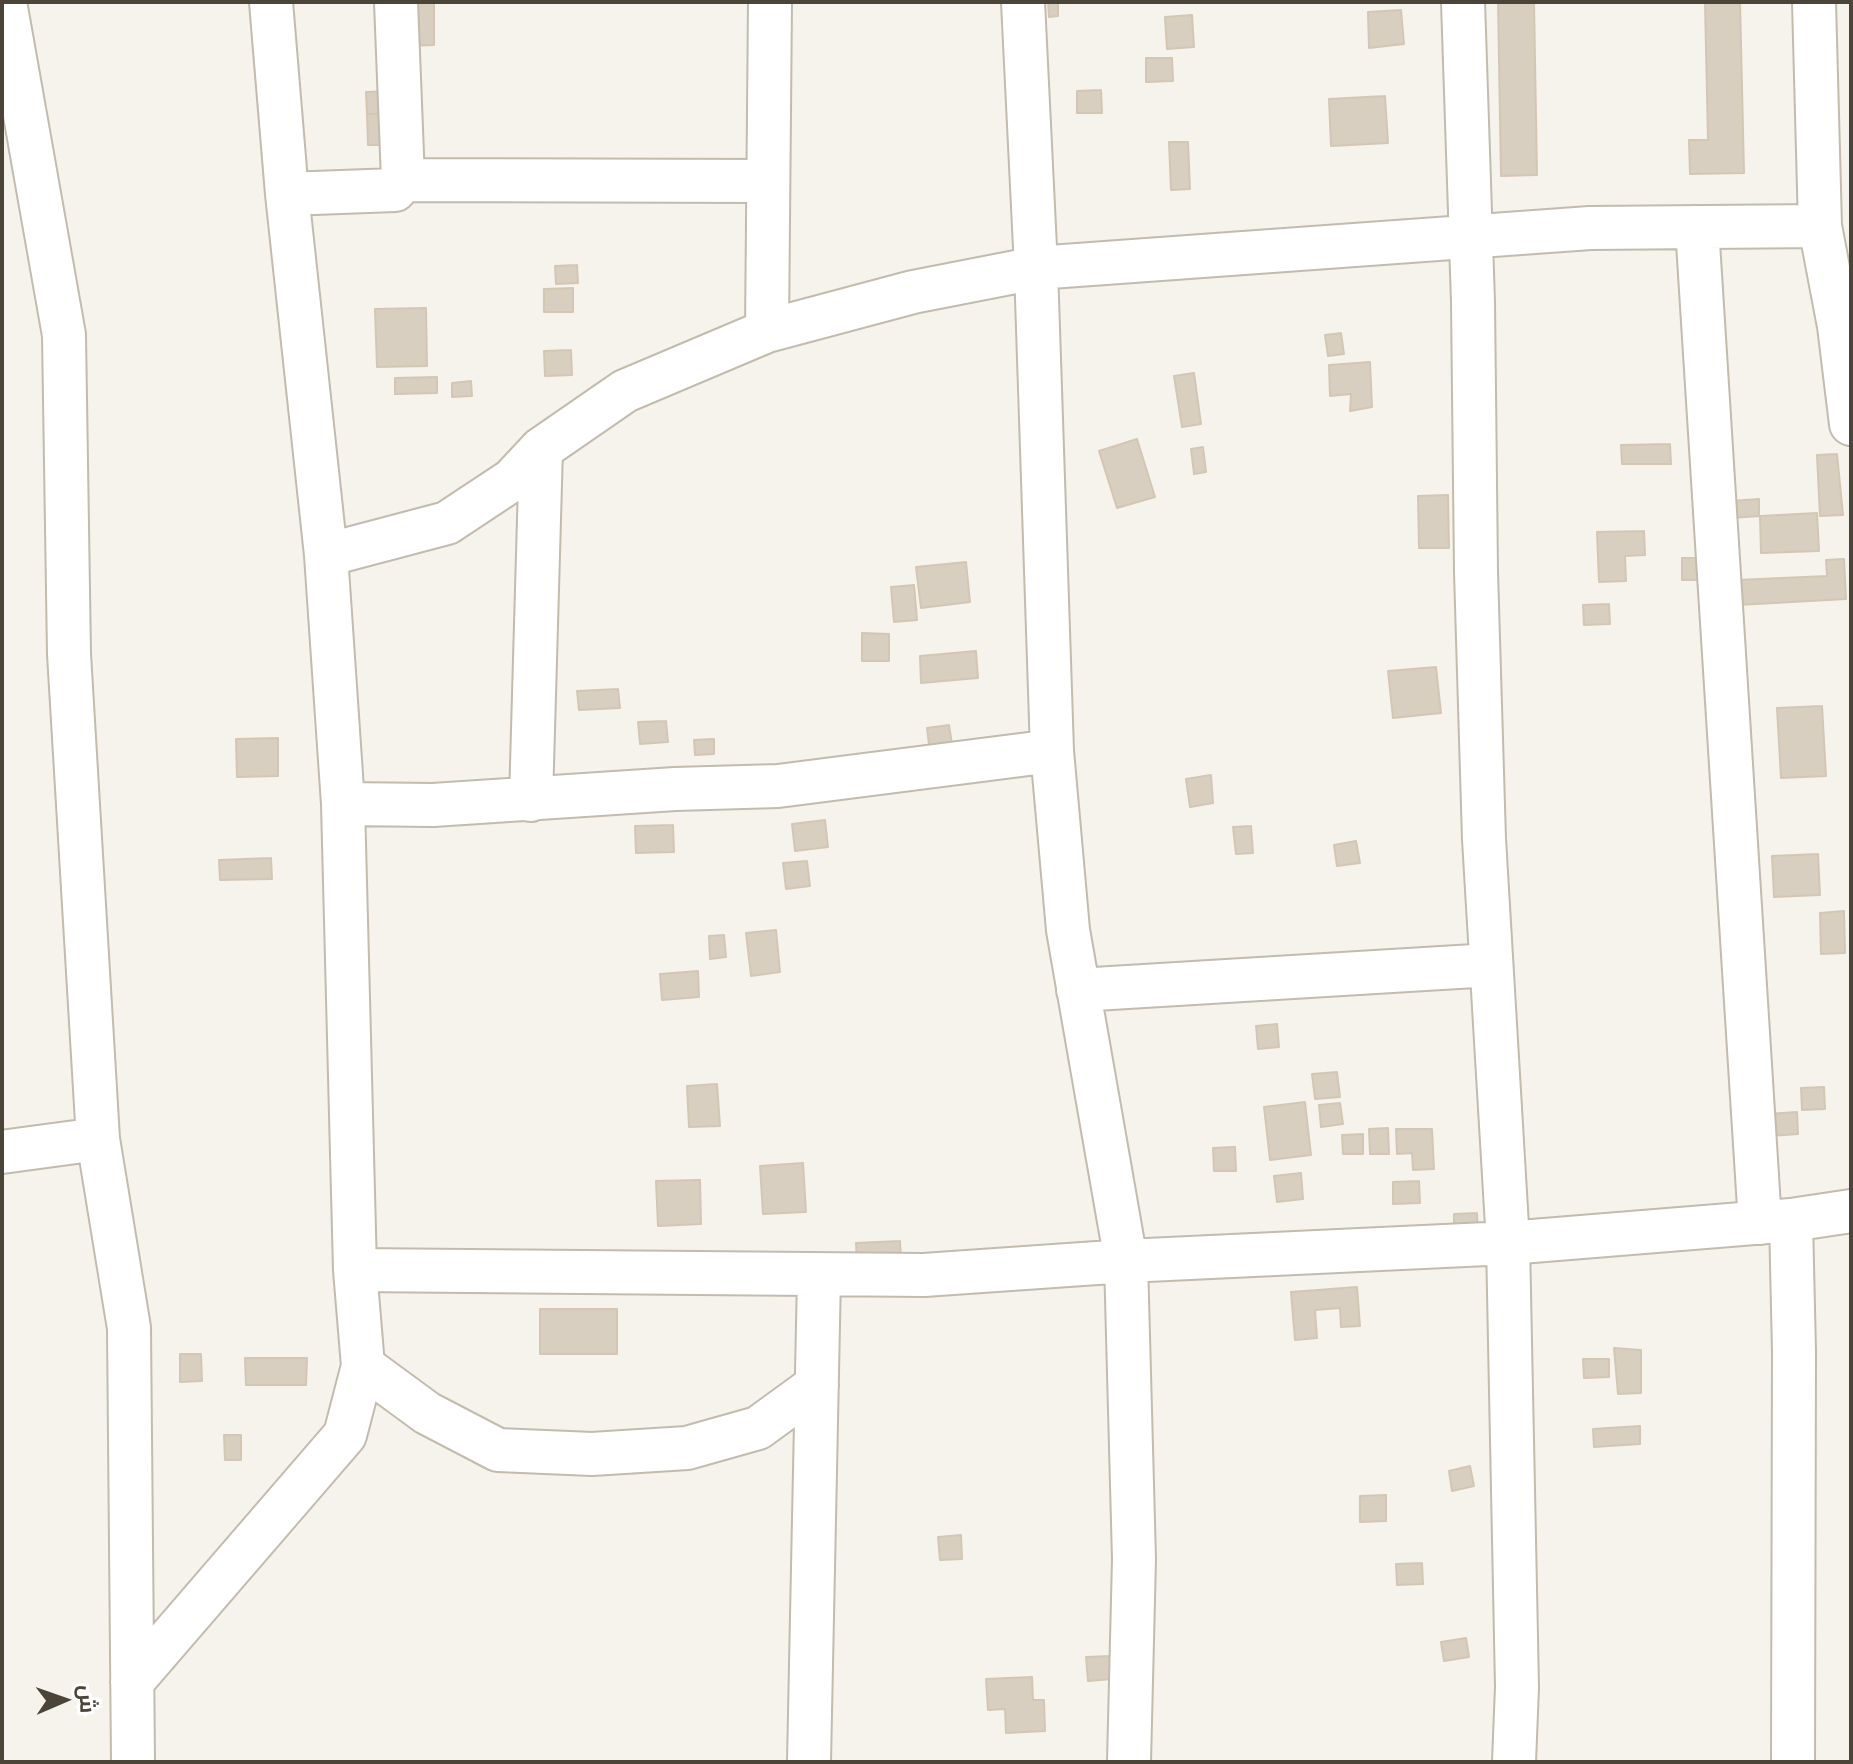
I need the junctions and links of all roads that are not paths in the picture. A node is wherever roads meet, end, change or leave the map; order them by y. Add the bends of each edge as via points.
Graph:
1 (5, 2) edge
2 (271, 2) edge
3 (396, 2) edge
4 (770, 2) edge
5 (1023, 2) edge
6 (1463, 2) edge
7 (1814, 2) edge
8 (403, 180) junction
9 (768, 181) junction
10 (287, 194) junction
11 (1820, 226) junction
12 (1697, 227) junction
13 (1471, 236) junction
14 (1036, 268) junction
15 (1845, 330) edge
16 (767, 331) junction
17 (1851, 424) edge
18 (541, 449) junction
19 (326, 555) junction
20 (1052, 751) junction
21 (531, 800) junction
22 (343, 804) junction
23 (1491, 965) junction
24 (1078, 990) junction
25 (98, 1139) junction
26 (2, 1152) edge
27 (1851, 1211) edge
28 (1775, 1222) junction
29 (1508, 1243) junction
30 (1126, 1261) junction
31 (355, 1270) junction
32 (819, 1276) junction
33 (363, 1366) junction
34 (817, 1385) junction
35 (132, 1682) junction
36 (133, 1762) edge
37 (809, 1762) edge
38 (1129, 1762) edge
39 (1514, 1762) edge
40 (1793, 1762) edge

1 - 25 street via 64,335 69,654
2 - 10 street
3 - 8 street
4 - 9 street
5 - 14 street
6 - 13 street
7 - 11 street
8 - 9 street
8 - 10 street via 395,190
9 - 16 street
10 - 19 street
11 - 12 street
11 - 15 street
12 - 13 street
12 - 28 street
13 - 14 street
13 - 23 street
14 - 16 street via 913,292
14 - 20 street
15 - 17 street
16 - 18 street via 625,391
18 - 19 street via 512,480 447,523
18 - 21 street
19 - 22 street
20 - 21 street via 778,786
20 - 24 street
21 - 22 street
22 - 31 street
23 - 24 street
23 - 29 street
24 - 30 street
25 - 26 street
25 - 35 street via 129,1328
27 - 28 street
28 - 29 street
28 - 40 street via 1794,1352
29 - 30 street
29 - 39 street
30 - 32 street via 924,1275
30 - 38 street via 1134,1559
31 - 32 street
31 - 33 street
32 - 34 street
33 - 34 street via 427,1413 498,1450 592,1454 687,1448 758,1428
33 - 35 street via 345,1435
34 - 37 street
35 - 36 street

